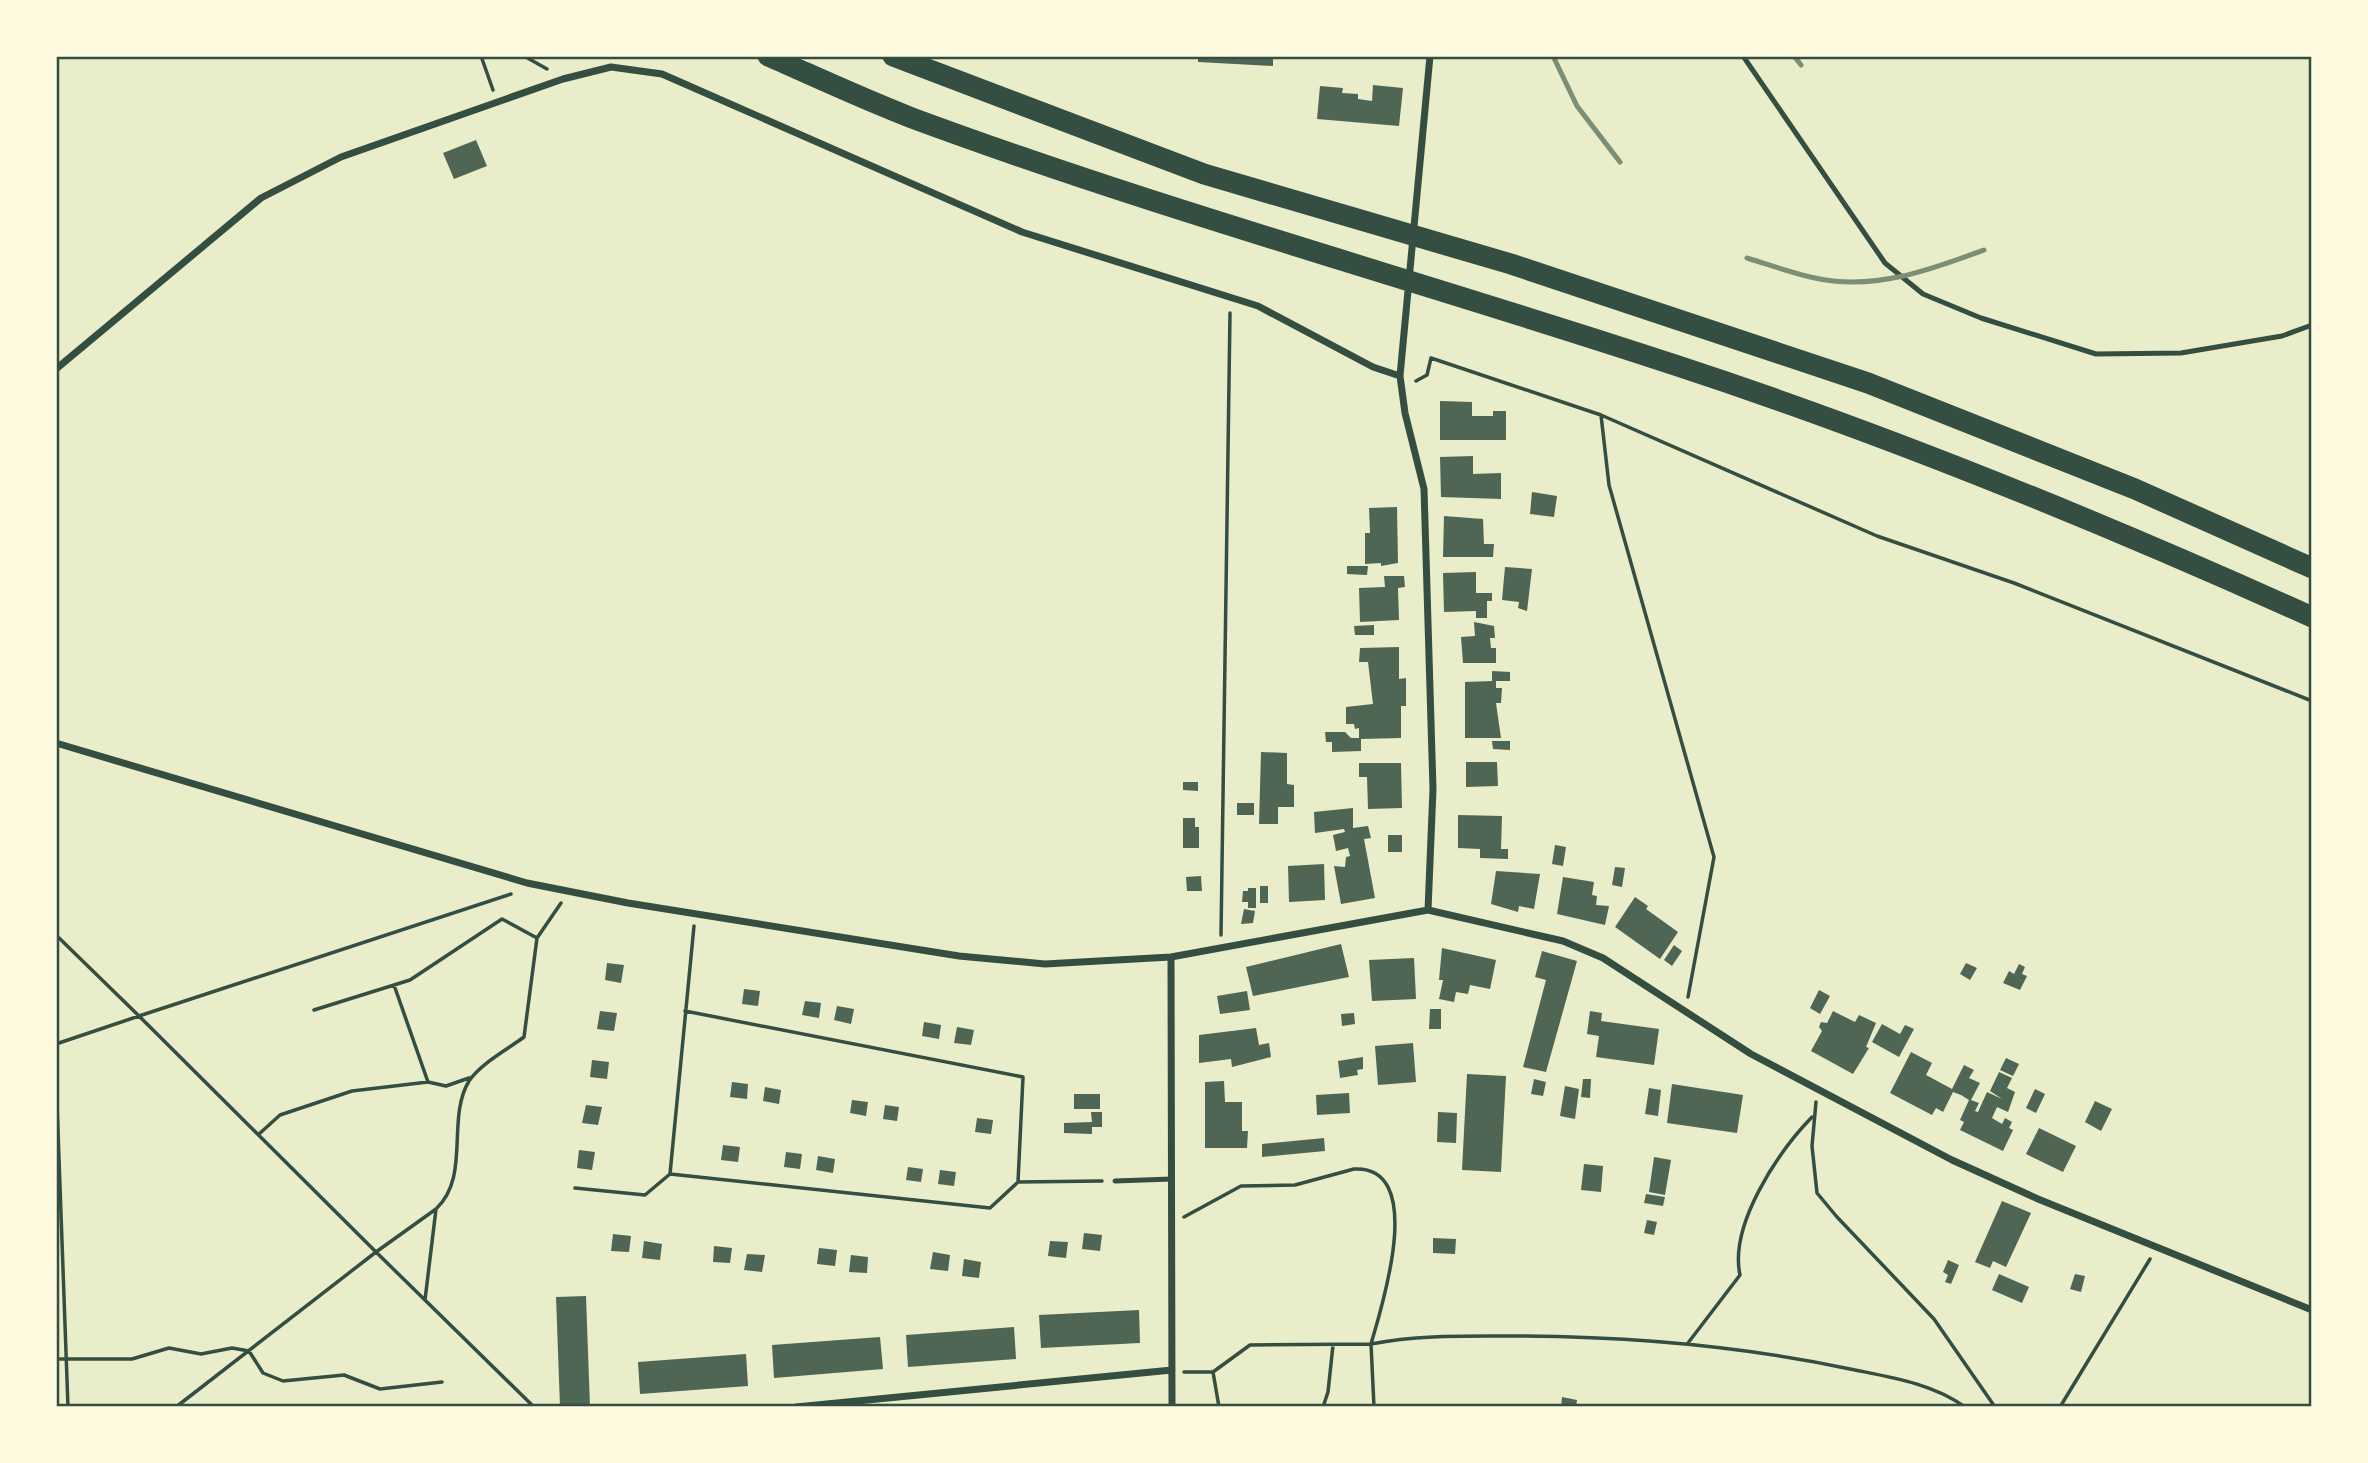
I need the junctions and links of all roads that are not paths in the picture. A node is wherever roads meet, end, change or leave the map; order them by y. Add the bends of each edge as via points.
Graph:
1 (768, 56) edge
2 (893, 56) edge
3 (1430, 56) edge
4 (1743, 56) edge
5 (2312, 325) edge
6 (56, 369) edge
7 (1401, 376) junction
8 (2312, 568) edge
9 (2312, 617) edge
10 (56, 743) edge
11 (1428, 910) junction
12 (1171, 957) junction
13 (1172, 1179) junction
14 (1115, 1181) dead end
15 (2312, 1310) edge
16 (1172, 1370) junction
17 (796, 1407) edge
18 (1172, 1407) edge

1 - 9 highway via 910,117 1203,218 1675,365 1850,425 2116,529
2 - 8 highway via 1204,174 1511,264 1868,383 2135,489
3 - 7 street
4 - 5 lane via 1885,262 1923,294 1981,318 2096,354 2181,353 2282,336
6 - 7 street via 261,198 341,157 563,79 611,67 662,74 1022,232 1258,306 1373,367
7 - 11 street via 1405,414 1424,489 1433,827
10 - 12 street via 569,892 1019,963
11 - 12 street
11 - 15 street via 1582,947 1751,1054 1952,1160
12 - 13 street
13 - 14 lane
13 - 16 street
16 - 17 street
16 - 18 street

